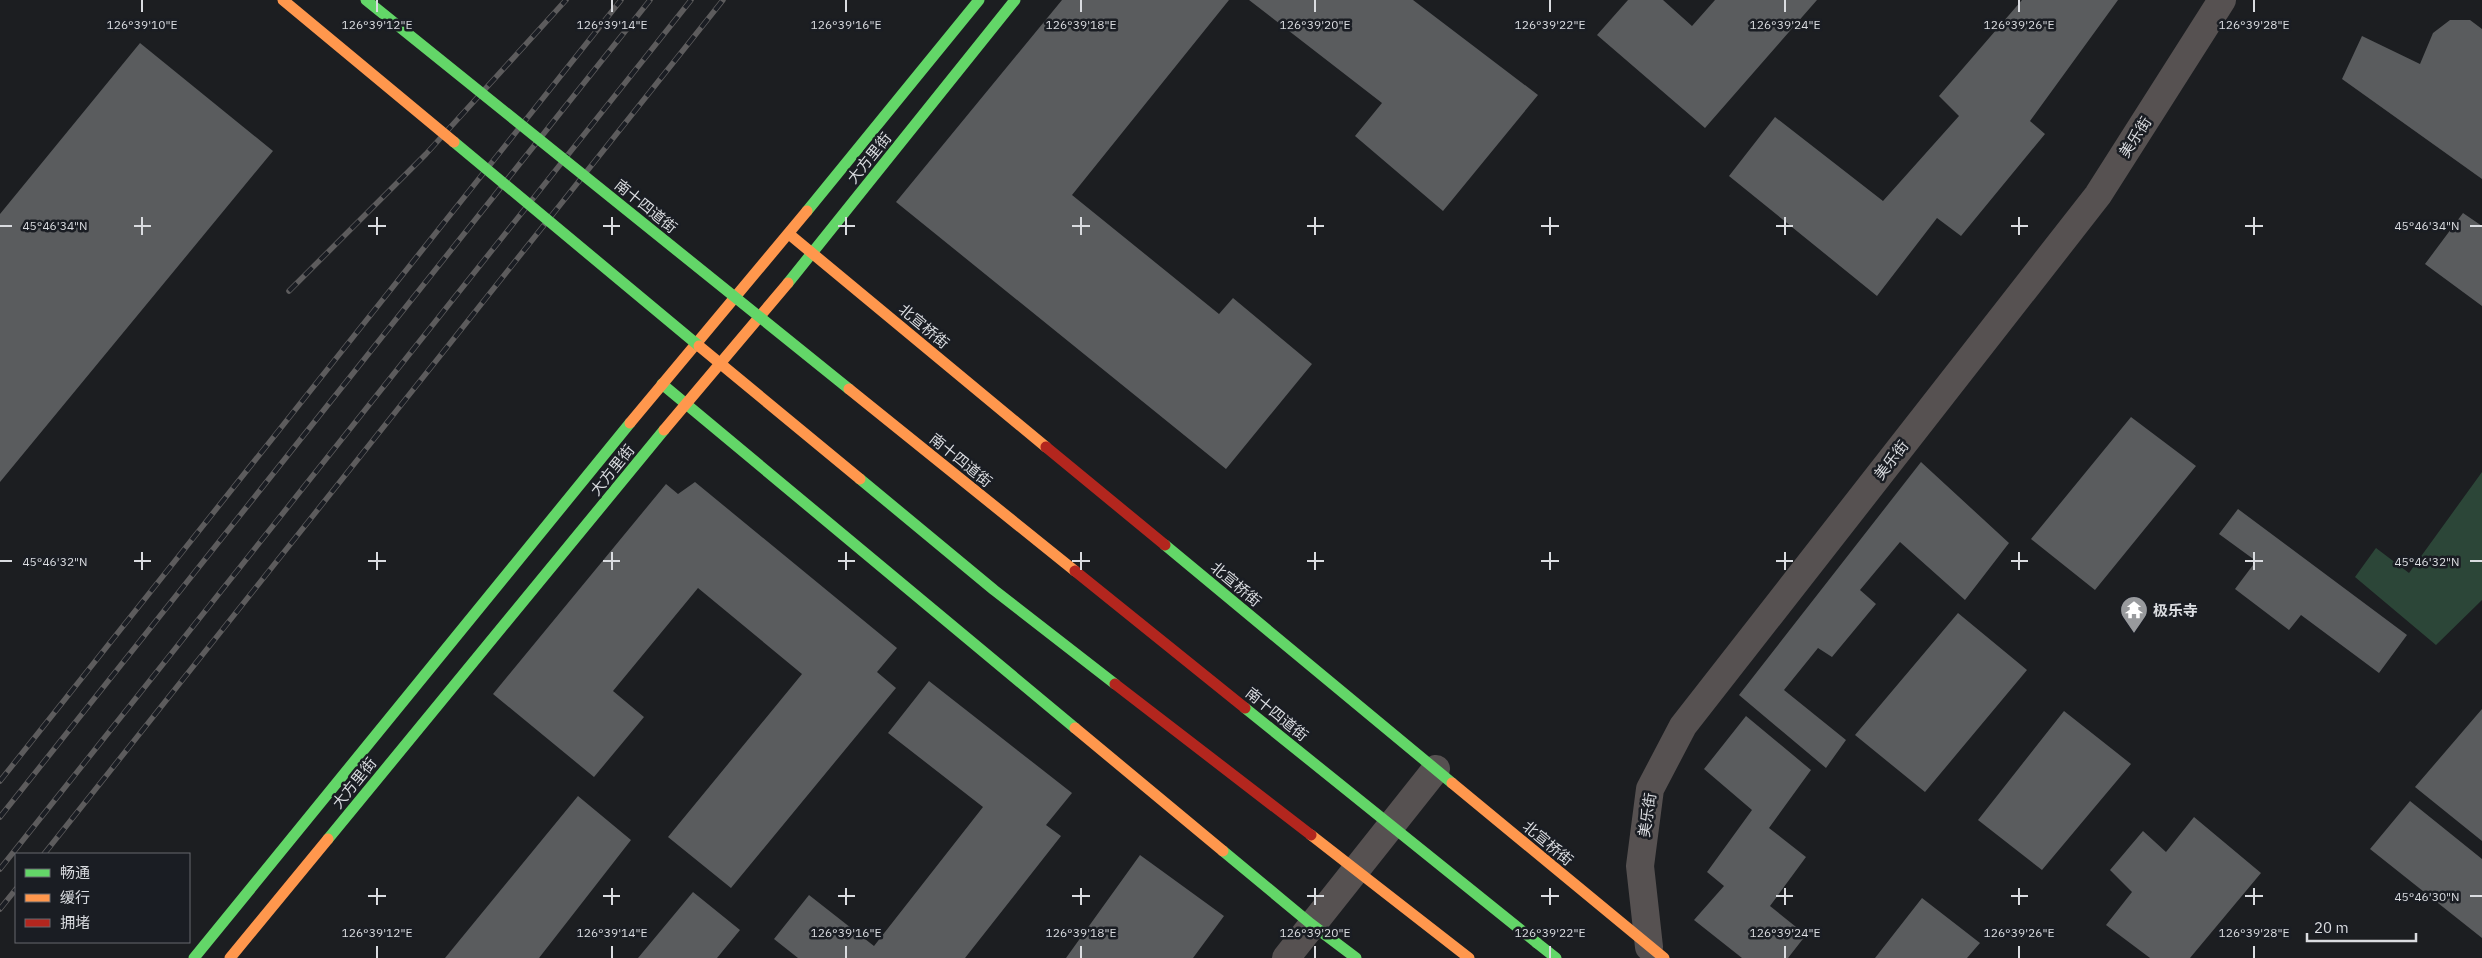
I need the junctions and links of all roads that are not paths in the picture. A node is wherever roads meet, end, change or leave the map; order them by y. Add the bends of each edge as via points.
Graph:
1 (283, 0) edge
2 (366, 0) edge
3 (979, 0) edge
4 (1015, 0) edge
5 (2222, 0) edge
6 (789, 234) junction
7 (813, 253) junction
8 (662, 384) junction
9 (686, 404) junction
10 (1436, 769) junction
11 (1311, 924) junction
12 (1657, 952) edge
13 (194, 958) edge
14 (230, 958) edge
15 (1286, 958) edge
16 (1356, 958) edge
17 (1469, 958) edge
18 (1556, 958) edge

1 - 17 main road, bridge via 994,590
2 - 18 main road, 南十四道街, bridge
3 - 6 main road, 大方里街
4 - 7 main road, 大方里街
5 - 12 street, 美乐街 via 2098,195 1684,726 1650,789 1640,866
6 - 7 main road, 北宣桥街
6 - 8 main road, 大方里街
7 - 9 main road, 大方里街
7 - 10 main road, 北宣桥街
8 - 9 main road
8 - 13 main road, 大方里街
9 - 11 main road
9 - 14 main road, 大方里街
10 - 11 street
10 - 12 main road, 北宣桥街
11 - 15 street
11 - 16 main road

